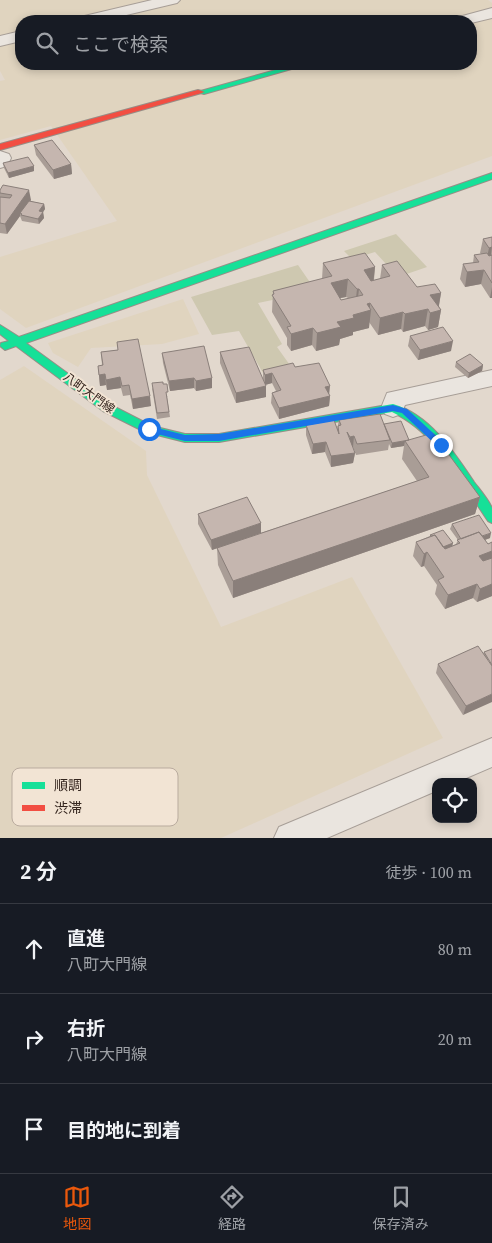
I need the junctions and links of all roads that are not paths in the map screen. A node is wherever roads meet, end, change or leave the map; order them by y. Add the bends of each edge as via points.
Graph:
1 (172, 0) edge
2 (492, 13) edge
3 (108, 15) edge
4 (477, 17) edge
5 (15, 37) edge
6 (0, 41) edge
7 (283, 70) edge
8 (0, 147) edge
9 (0, 156) edge
10 (0, 162) edge
11 (492, 176) edge
12 (0, 329) edge
13 (17, 341) junction
14 (0, 348) edge
15 (492, 378) edge
16 (393, 408) junction
17 (492, 518) edge
18 (492, 752) edge
19 (290, 838) edge

1 - 3 street
2 - 4 street
5 - 6 street
7 - 8 street
9 - 10 street
11 - 13 street
12 - 13 street, 八町大門線
13 - 14 street
13 - 16 street, 八町大門線 via 107,408 149,429 185,438 219,438
15 - 16 street via 395,399
16 - 17 street via 404,411 441,445
18 - 19 street

